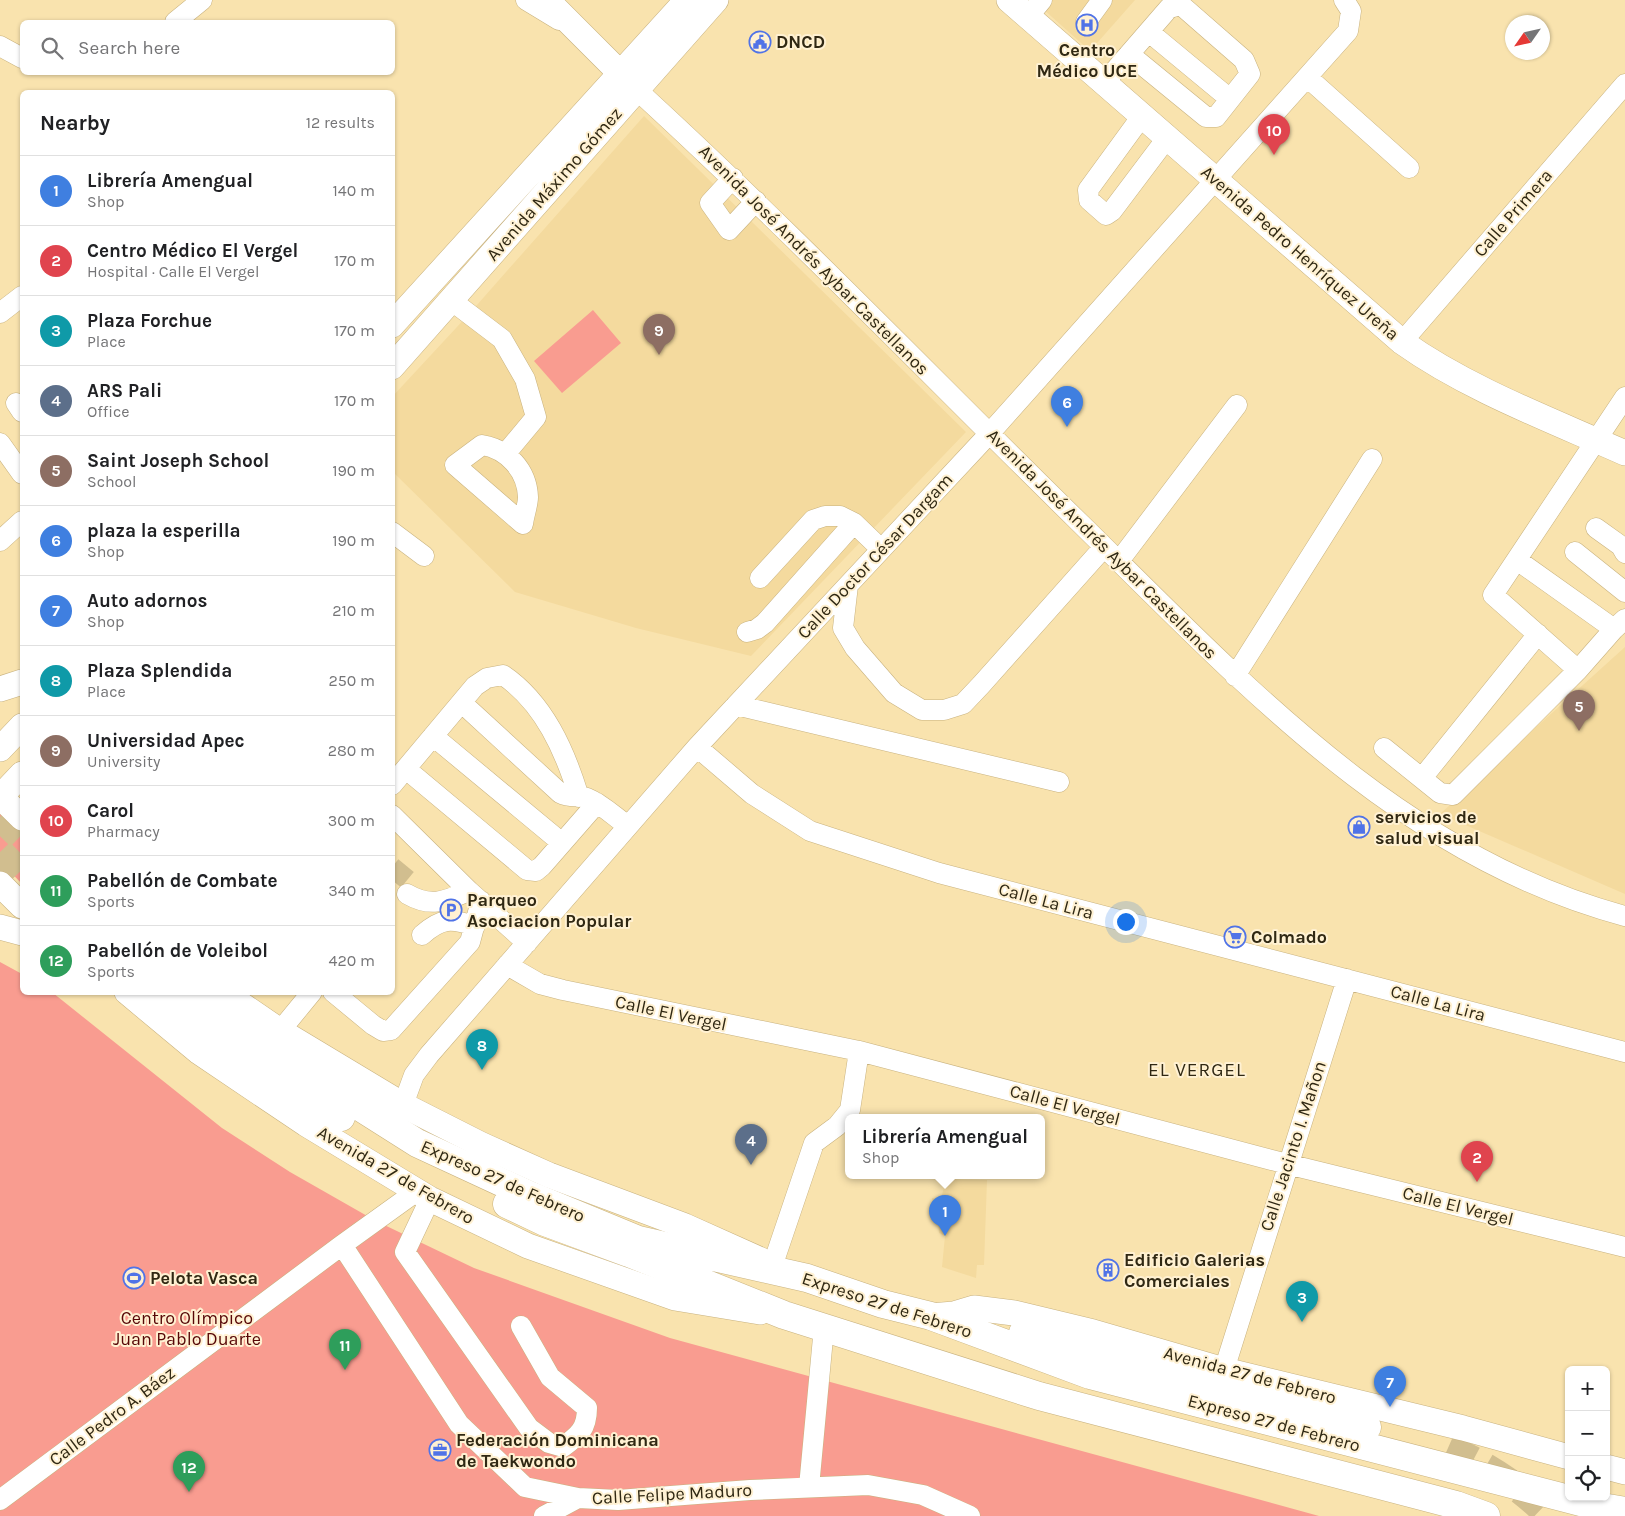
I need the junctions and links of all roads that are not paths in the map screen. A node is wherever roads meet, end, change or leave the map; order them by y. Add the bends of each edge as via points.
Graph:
1 (202, 0) edge
2 (526, 0) edge
3 (547, 0) edge
4 (686, 0) edge
5 (716, 0) edge
6 (1009, 0) edge
7 (1102, 0) edge
8 (1347, 6) edge
9 (1035, 8) edge
10 (177, 20) edge
11 (1086, 22) dead end
12 (1149, 32) junction
13 (580, 33) junction
14 (0, 46) edge
15 (1129, 54) junction
16 (20, 57) edge
17 (1307, 77) junction
18 (628, 82) junction
19 (1104, 82) junction
20 (1625, 84) edge
21 (1230, 99) junction
22 (1142, 116) junction
23 (1167, 138) junction
24 (1119, 150) junction
25 (1409, 168) dead end
26 (1145, 171) junction
27 (734, 178) junction
28 (1216, 179) junction
29 (756, 201) junction
30 (20, 298) edge
31 (452, 301) junction
32 (0, 313) edge
33 (395, 322) edge
34 (1402, 342) junction
35 (395, 364) edge
36 (1625, 397) edge
37 (1237, 405) dead end
38 (989, 434) junction
39 (1597, 441) junction
40 (0, 443) edge
41 (506, 453) dead end
42 (1625, 453) edge
43 (1372, 459) dead end
44 (20, 471) edge
45 (20, 523) edge
46 (854, 524) junction
47 (1596, 528) dead end
48 (395, 534) edge
49 (0, 541) edge
50 (1104, 546) junction
51 (881, 550) junction
52 (1575, 552) dead end
53 (1625, 554) edge
54 (424, 556) dead end
55 (1517, 560) junction
56 (1119, 561) junction
57 (1607, 577) junction
58 (760, 578) dead end
59 (848, 586) junction
60 (1625, 592) edge
61 (1620, 624) edge
62 (747, 632) dead end
63 (1538, 634) junction
64 (1578, 670) junction
65 (1235, 676) junction
66 (20, 683) edge
67 (0, 689) edge
68 (462, 702) junction
69 (736, 705) junction
70 (20, 728) edge
71 (433, 736) junction
72 (697, 747) junction
73 (1384, 748) dead end
74 (0, 749) edge
75 (406, 769) junction
76 (20, 776) edge
77 (1422, 778) junction
78 (395, 782) edge
79 (1059, 782) dead end
80 (0, 797) edge
81 (588, 800) junction
82 (20, 816) edge
83 (395, 817) edge
84 (628, 826) junction
85 (562, 843) junction
86 (0, 884) edge
87 (411, 890) tunnel mouth
88 (470, 891) junction
89 (20, 904) edge
90 (1625, 916) edge
91 (475, 926) junction
92 (0, 928) edge
93 (20, 933) edge
94 (422, 934) dead end
95 (527, 943) junction
96 (507, 965) junction
97 (1347, 979) junction
98 (131, 995) edge
99 (163, 995) edge
100 (200, 995) edge
101 (228, 995) edge
102 (309, 995) edge
103 (337, 995) edge
104 (280, 1030) junction
105 (859, 1051) junction
106 (1625, 1052) edge
107 (403, 1105) junction
108 (847, 1114) edge
109 (845, 1116) edge
110 (1287, 1164) junction
111 (424, 1195) junction
112 (342, 1245) junction
113 (1625, 1247) edge
114 (773, 1264) junction
115 (807, 1278) junction
116 (942, 1315) junction
117 (784, 1316) junction
118 (522, 1326) dead end
119 (824, 1327) junction
120 (1224, 1370) junction
121 (1448, 1448) tunnel mouth
122 (1565, 1456) edge
123 (1610, 1468) edge
124 (1625, 1472) edge
125 (809, 1488) junction
126 (578, 1498) junction
127 (0, 1500) edge
128 (1464, 1510) edge
129 (1625, 1511) edge
130 (544, 1516) edge
131 (970, 1516) edge
132 (1486, 1516) edge

1 - 10 street
2 - 13 street
3 - 13 main road
4 - 18 main road, Avenida Máximo Gómez
5 - 18 main road, Avenida Máximo Gómez
6 - 9 main road, Avenida Pedro Henríquez Ureña
7 - 11 street
8 - 17 street, Calle Doctor César Dargam via 1348,31
9 - 19 main road, Avenida Pedro Henríquez Ureña
12 - 15 street
12 - 21 street
12 - 21 street via 1169,8 1181,5 1244,60 1250,74
13 - 18 main road
14 - 16 street
15 - 19 street
15 - 21 street via 1206,117 1216,117
17 - 25 street
17 - 28 street, Calle Doctor César Dargam
18 - 27 street, Avenida José Andrés Aybar Castellanos
18 - 31 main road, Avenida Máximo Gómez
18 - 33 main road, Avenida Máximo Gómez
19 - 22 main road, Avenida Pedro Henríquez Ureña
20 - 34 street, Calle Primera
22 - 23 main road, Avenida Pedro Henríquez Ureña
22 - 24 street
23 - 26 street
23 - 28 main road, Avenida Pedro Henríquez Ureña
24 - 26 street
24 - 26 street via 1088,190 1089,200 1106,215 1112,212
27 - 29 street, Avenida José Andrés Aybar Castellanos
27 - 29 street via 710,203 729,230
28 - 34 main road, Avenida Pedro Henríquez Ureña
28 - 38 street, Calle Doctor César Dargam
29 - 38 street, Avenida José Andrés Aybar Castellanos
30 - 32 street
31 - 35 main road, Avenida Máximo Gómez
31 - 41 street via 502,339 525,378 536,417
34 - 39 main road, Avenida Pedro Henríquez Ureña via 1459,377
36 - 39 street
37 - 56 street
38 - 50 street, Avenida José Andrés Aybar Castellanos
38 - 51 street, Calle Doctor César Dargam
39 - 42 main road, Avenida Pedro Henríquez Ureña
39 - 55 street
40 - 44 street
43 - 65 street
45 - 49 street
46 - 51 street
46 - 58 street via 840,516 813,520
46 - 62 street via 765,623
47 - 53 street via 1621,546
48 - 54 street
50 - 56 street, Avenida José Andrés Aybar Castellanos
50 - 59 street via 982,685 963,704 944,710 922,710 894,693 855,648 843,628
51 - 59 street, Calle Doctor César Dargam
52 - 57 street
53 - 57 street
55 - 61 street
55 - 63 street via 1493,595
56 - 65 street, Avenida José Andrés Aybar Castellanos
57 - 60 street
59 - 69 street, Calle Doctor César Dargam
61 - 64 street
63 - 64 street
63 - 77 street
64 - 77 street via 1453,795 1440,792
65 - 90 street, Avenida José Andrés Aybar Castellanos via 1326,756 1383,799 1440,835 1493,865 1546,889 1596,909
66 - 67 main road
68 - 71 street
68 - 81 street via 560,793
68 - 81 street via 475,686 487,678 503,675 514,683 544,718
69 - 72 street, Calle Doctor César Dargam
69 - 79 street
70 - 74 main road
71 - 75 street
71 - 85 street
72 - 84 street, Calle Doctor César Dargam
72 - 97 street, Calle La Lira via 752,794 810,831 939,873
73 - 77 street
75 - 78 street
75 - 85 street via 527,870 536,871
76 - 80 main road
80 - 82 main road
81 - 84 street
81 - 85 street
83 - 88 street
84 - 95 street, Calle Doctor César Dargam
86 - 89 main road
87 - 88 street via 421,902 450,899
88 - 91 street
88 - 95 street
91 - 94 street via 446,921 436,923
91 - 103 street via 470,942 460,955 392,1030 384,1031 373,1026
92 - 93 main road
95 - 96 street, Calle Doctor César Dargam
96 - 105 street, Calle El Vergel via 540,984 563,990
96 - 107 street, Calle Doctor César Dargam via 414,1074
97 - 106 street, Calle La Lira
97 - 110 street, Calle Jacinto I. Mañon
98 - 111 main road, Avenida 27 de Febrero via 199,1052 306,1124
99 - 117 highway, Expreso 27 de Febrero via 272,1074 392,1148 545,1222
100 - 115 highway, Expreso 27 de Febrero via 278,1055 417,1143 529,1195 638,1240
101 - 104 main road
102 - 104 street
104 - 107 main road
105 - 108 street
105 - 110 street, Calle El Vergel
107 - 114 main road via 549,1175 685,1226
109 - 114 street via 814,1143
110 - 113 street, Calle El Vergel
110 - 120 street, Calle Jacinto I. Mañon
111 - 112 street, Calle Pedro A. Báez
111 - 117 main road, Avenida 27 de Febrero via 528,1246 675,1298
111 - 118 street via 406,1252 529,1428 549,1443 563,1447 578,1436 587,1422 587,1408 550,1377
112 - 126 street, Calle Felipe Maduro via 460,1424 526,1487
112 - 127 street, Calle Pedro A. Báez
114 - 115 main road
115 - 116 highway, Expreso 27 de Febrero
116 - 120 main road, Avenida 27 de Febrero via 974,1308 1014,1313
116 - 121 highway
116 - 129 highway, Expreso 27 de Febrero via 1090,1375
117 - 119 highway, Expreso 27 de Febrero
119 - 125 street
119 - 128 highway, Expreso 27 de Febrero via 1039,1396
120 - 122 main road, Avenida 27 de Febrero
123 - 124 main road
125 - 126 street, Calle Felipe Maduro via 618,1500
125 - 131 street, Calle Felipe Maduro via 868,1485 923,1495
126 - 130 street
128 - 132 highway, Expreso 27 de Febrero

